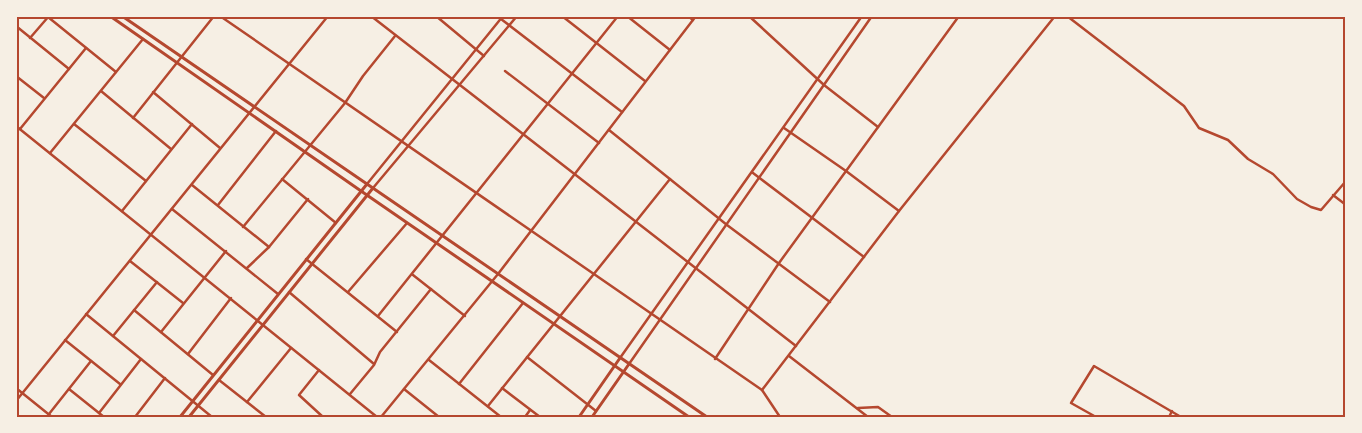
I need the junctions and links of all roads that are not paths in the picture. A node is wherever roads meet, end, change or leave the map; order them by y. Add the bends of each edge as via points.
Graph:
1 (111, 16) edge
2 (122, 16) edge
3 (214, 16) edge
4 (220, 16) edge
5 (327, 16) edge
6 (371, 16) edge
7 (436, 16) edge
8 (517, 16) edge
9 (562, 16) edge
10 (618, 16) edge
11 (627, 16) edge
12 (688, 16) edge
13 (696, 16) edge
14 (749, 16) edge
15 (862, 16) edge
16 (872, 16) edge
17 (959, 16) edge
18 (1055, 16) edge
19 (1067, 16) edge
20 (48, 17) edge
21 (502, 18) edge
22 (693, 20) junction
23 (16, 26) edge
24 (510, 26) junction
25 (395, 36) junction
26 (848, 37) junction
27 (30, 38) junction
28 (143, 39) junction
29 (855, 41) junction
30 (596, 44) junction
31 (86, 48) junction
32 (477, 49) junction
33 (670, 50) junction
34 (484, 56) junction
35 (181, 57) junction
36 (176, 62) junction
37 (288, 64) junction
38 (69, 68) junction
39 (505, 70) dead end
40 (116, 72) junction
41 (572, 74) junction
42 (16, 76) edge
43 (817, 79) junction
44 (451, 80) junction
45 (645, 81) junction
46 (824, 85) junction
47 (460, 86) junction
48 (101, 91) junction
49 (153, 92) junction
50 (45, 98) junction
51 (345, 103) junction
52 (549, 104) junction
53 (254, 106) junction
54 (622, 112) junction
55 (249, 113) junction
56 (134, 118) junction
57 (74, 124) junction
58 (192, 124) junction
59 (16, 126) edge
60 (878, 127) junction
61 (784, 128) junction
62 (20, 129) junction
63 (609, 130) junction
64 (276, 131) junction
65 (792, 134) junction
66 (523, 135) junction
67 (402, 142) junction
68 (599, 143) junction
69 (310, 145) junction
70 (220, 148) junction
71 (409, 148) junction
72 (171, 150) junction
73 (305, 152) junction
74 (50, 153) junction
75 (344, 168) junction
76 (846, 171) junction
77 (752, 173) junction
78 (575, 175) junction
79 (340, 176) junction
80 (760, 178) junction
81 (282, 179) junction
82 (670, 179) junction
83 (146, 180) junction
84 (1346, 181) edge
85 (367, 184) junction
86 (192, 185) junction
87 (373, 188) junction
88 (361, 191) junction
89 (476, 194) junction
90 (368, 195) junction
91 (1333, 195) junction
92 (308, 199) junction
93 (392, 201) junction
94 (1346, 204) edge
95 (218, 206) junction
96 (172, 209) junction
97 (387, 209) junction
98 (898, 211) junction
99 (122, 212) junction
100 (812, 216) junction
101 (720, 219) junction
102 (336, 222) junction
103 (407, 222) junction
104 (636, 222) junction
105 (727, 224) junction
106 (244, 227) junction
107 (530, 232) junction
108 (151, 235) junction
109 (443, 236) junction
110 (438, 244) junction
111 (269, 247) junction
112 (226, 251) junction
113 (864, 257) junction
114 (306, 259) junction
115 (130, 261) junction
116 (689, 263) junction
117 (779, 263) junction
118 (312, 264) junction
119 (247, 268) junction
120 (696, 269) junction
121 (498, 274) junction
122 (413, 275) junction
123 (594, 275) junction
124 (204, 277) junction
125 (158, 282) junction
126 (492, 282) junction
127 (431, 289) junction
128 (289, 292) junction
129 (348, 292) junction
130 (278, 294) junction
131 (231, 298) junction
132 (830, 302) junction
133 (183, 303) junction
134 (523, 303) junction
135 (748, 308) junction
136 (134, 310) junction
137 (86, 314) junction
138 (652, 315) junction
139 (378, 316) junction
140 (465, 316) junction
141 (559, 316) junction
142 (257, 320) junction
143 (660, 321) junction
144 (552, 323) junction
145 (263, 325) junction
146 (161, 332) junction
147 (397, 332) junction
148 (113, 336) junction
149 (65, 340) junction
150 (796, 346) junction
151 (291, 348) junction
152 (188, 354) junction
153 (789, 356) junction
154 (527, 357) junction
155 (620, 358) junction
156 (715, 358) junction
157 (141, 359) junction
158 (430, 360) junction
159 (91, 361) junction
160 (629, 364) junction
161 (374, 365) junction
162 (614, 366) junction
163 (318, 370) junction
164 (623, 372) junction
165 (213, 375) junction
166 (166, 378) junction
167 (219, 380) junction
168 (120, 384) junction
169 (459, 384) junction
170 (16, 388) edge
171 (502, 388) junction
172 (69, 389) junction
173 (404, 389) junction
174 (762, 390) junction
175 (23, 394) junction
176 (350, 394) junction
177 (193, 400) junction
178 (16, 401) edge
179 (247, 402) junction
180 (198, 405) junction
181 (588, 405) junction
182 (488, 406) junction
183 (858, 408) junction
184 (530, 410) junction
185 (596, 411) junction
186 (1172, 411) junction
187 (99, 413) junction
188 (50, 416) edge
189 (104, 417) edge
190 (135, 417) edge
191 (180, 417) edge
192 (189, 417) edge
193 (212, 417) edge
194 (266, 417) edge
195 (323, 417) edge
196 (377, 417) edge
197 (381, 417) edge
198 (439, 417) edge
199 (501, 417) edge
200 (525, 417) edge
201 (540, 417) edge
202 (579, 417) edge
203 (592, 417) edge
204 (689, 417) edge
205 (707, 417) edge
206 (780, 417) edge
207 (868, 417) edge
208 (892, 417) edge
209 (1096, 417) edge
210 (1169, 417) edge
211 (1182, 417) edge

1 - 28 main road
2 - 35 main road
3 - 35 street
4 - 37 street
5 - 37 street
6 - 25 street
7 - 32 street
8 - 24 street
9 - 30 street
10 - 30 street
11 - 33 street
12 - 22 street
13 - 22 street
14 - 43 street
15 - 26 street
16 - 29 street
17 - 60 street
18 - 98 street
19 - 91 street via 1184,106 1199,128 1228,140 1273,174 1297,199 1321,210
20 - 27 street
20 - 31 street
21 - 24 street
21 - 32 street
22 - 33 street
23 - 27 street
24 - 34 street
24 - 41 street
25 - 44 street
25 - 51 street
26 - 29 street
26 - 43 street
27 - 38 street
28 - 36 main road
28 - 40 street
29 - 46 street
30 - 41 street
30 - 45 street
31 - 38 street
31 - 40 street
32 - 34 street
32 - 44 street
33 - 45 street
34 - 47 street
35 - 36 street
35 - 53 main road
36 - 49 street
36 - 55 main road
37 - 51 street
37 - 53 street
38 - 50 street
39 - 52 street
40 - 48 street
41 - 52 street
41 - 54 street
42 - 50 street
43 - 46 street
43 - 61 street
44 - 47 street
44 - 67 street
45 - 54 street
46 - 60 street
46 - 65 street
47 - 66 street
47 - 71 street
48 - 56 street
48 - 57 street
49 - 56 street
49 - 58 street
50 - 62 street
51 - 67 street
51 - 69 street
52 - 66 street
52 - 68 street
53 - 55 street
53 - 69 main road
54 - 63 street
55 - 64 main road
55 - 70 street
56 - 72 street
57 - 74 street
57 - 83 street
58 - 70 street
58 - 72 street
59 - 62 street
60 - 76 street
61 - 65 street
61 - 77 street
62 - 74 street
63 - 68 street
63 - 82 street
64 - 73 main road
64 - 95 street
65 - 76 street
65 - 80 street
66 - 78 street
66 - 89 street
67 - 71 street
67 - 85 street
68 - 78 street
69 - 73 street
69 - 75 main road
70 - 86 street
71 - 87 street
71 - 89 street
72 - 83 street
73 - 79 main road
73 - 81 street
74 - 99 street
75 - 79 main road
75 - 85 main road
76 - 98 street
76 - 100 street
77 - 80 street
77 - 101 street
78 - 104 street
78 - 107 street
79 - 88 main road
80 - 100 street
80 - 105 street
81 - 92 street
81 - 106 street
82 - 101 street
82 - 104 street
83 - 99 street
84 - 91 street
85 - 87 main road
85 - 88 main road
86 - 95 street
86 - 96 street
87 - 90 main road
87 - 93 main road
88 - 90 main road
88 - 102 main road
89 - 107 street
89 - 109 street
90 - 97 main road
90 - 118 main road
91 - 94 street
92 - 102 street
92 - 111 street
93 - 97 main road
93 - 109 main road
95 - 106 street
96 - 108 street
96 - 112 street
97 - 103 main road
98 - 113 street
99 - 108 street
100 - 113 street
100 - 117 street
101 - 105 street
101 - 116 street
102 - 114 main road
103 - 110 main road
103 - 129 street
104 - 116 street
104 - 123 street
105 - 117 street
105 - 120 street
106 - 111 street
107 - 121 street
107 - 123 street
108 - 115 street
108 - 124 street
109 - 110 street
109 - 121 main road
110 - 122 street
110 - 126 main road
111 - 119 street
112 - 119 street
112 - 124 street
113 - 132 street
114 - 118 street
114 - 130 main road
115 - 125 street
115 - 137 street
116 - 120 street
116 - 138 street
117 - 132 street
117 - 135 street
118 - 128 main road
118 - 129 street
119 - 130 street
120 - 135 street
120 - 143 street
121 - 126 street
121 - 141 main road
122 - 127 street
122 - 139 street
123 - 138 street
123 - 141 street
124 - 131 street
124 - 133 street
125 - 133 street
125 - 136 street
126 - 134 main road
126 - 140 street
127 - 140 street
127 - 147 street
128 - 145 main road
128 - 161 street
129 - 139 street
130 - 142 main road
131 - 142 street
131 - 152 street
132 - 150 street
133 - 146 street
134 - 144 main road
134 - 169 street
135 - 150 street
135 - 156 street
136 - 146 street
136 - 148 street
137 - 148 street
137 - 149 street
138 - 143 street
138 - 155 street
139 - 147 street
140 - 158 street
141 - 144 street
141 - 155 main road
142 - 145 street
142 - 165 main road
143 - 156 street
143 - 160 street
144 - 154 street
144 - 162 main road
145 - 151 street
145 - 167 main road
146 - 152 street
147 - 161 street via 380,352
148 - 157 street
149 - 159 street
149 - 175 street
150 - 153 street
151 - 163 street
151 - 179 street
152 - 165 street
153 - 174 street
153 - 183 street
154 - 171 street
154 - 181 street
155 - 160 main road
155 - 162 main road
156 - 174 street
157 - 166 street
157 - 168 street
158 - 169 street
158 - 173 street
159 - 168 street
159 - 172 street
160 - 164 main road
160 - 205 main road
161 - 176 street
162 - 164 main road
162 - 181 main road
163 - 176 street
163 - 195 street via 299,395
164 - 185 main road
164 - 204 main road
165 - 177 main road
166 - 177 street
166 - 190 street
167 - 179 street
167 - 180 main road
168 - 187 street
169 - 182 street
170 - 175 street
171 - 182 street
171 - 184 street
172 - 187 street
172 - 188 street
173 - 197 street
173 - 198 street
174 - 206 street
175 - 178 street
175 - 188 street
176 - 196 street
177 - 180 street
177 - 191 main road
179 - 194 street
180 - 192 main road
180 - 193 street
181 - 185 street
181 - 202 main road
182 - 199 street
183 - 207 street
183 - 208 street via 878,407
184 - 200 street
184 - 201 street
185 - 203 main road
186 - 209 street via 1094,366 1072,403
186 - 210 street
186 - 211 street
187 - 189 street

